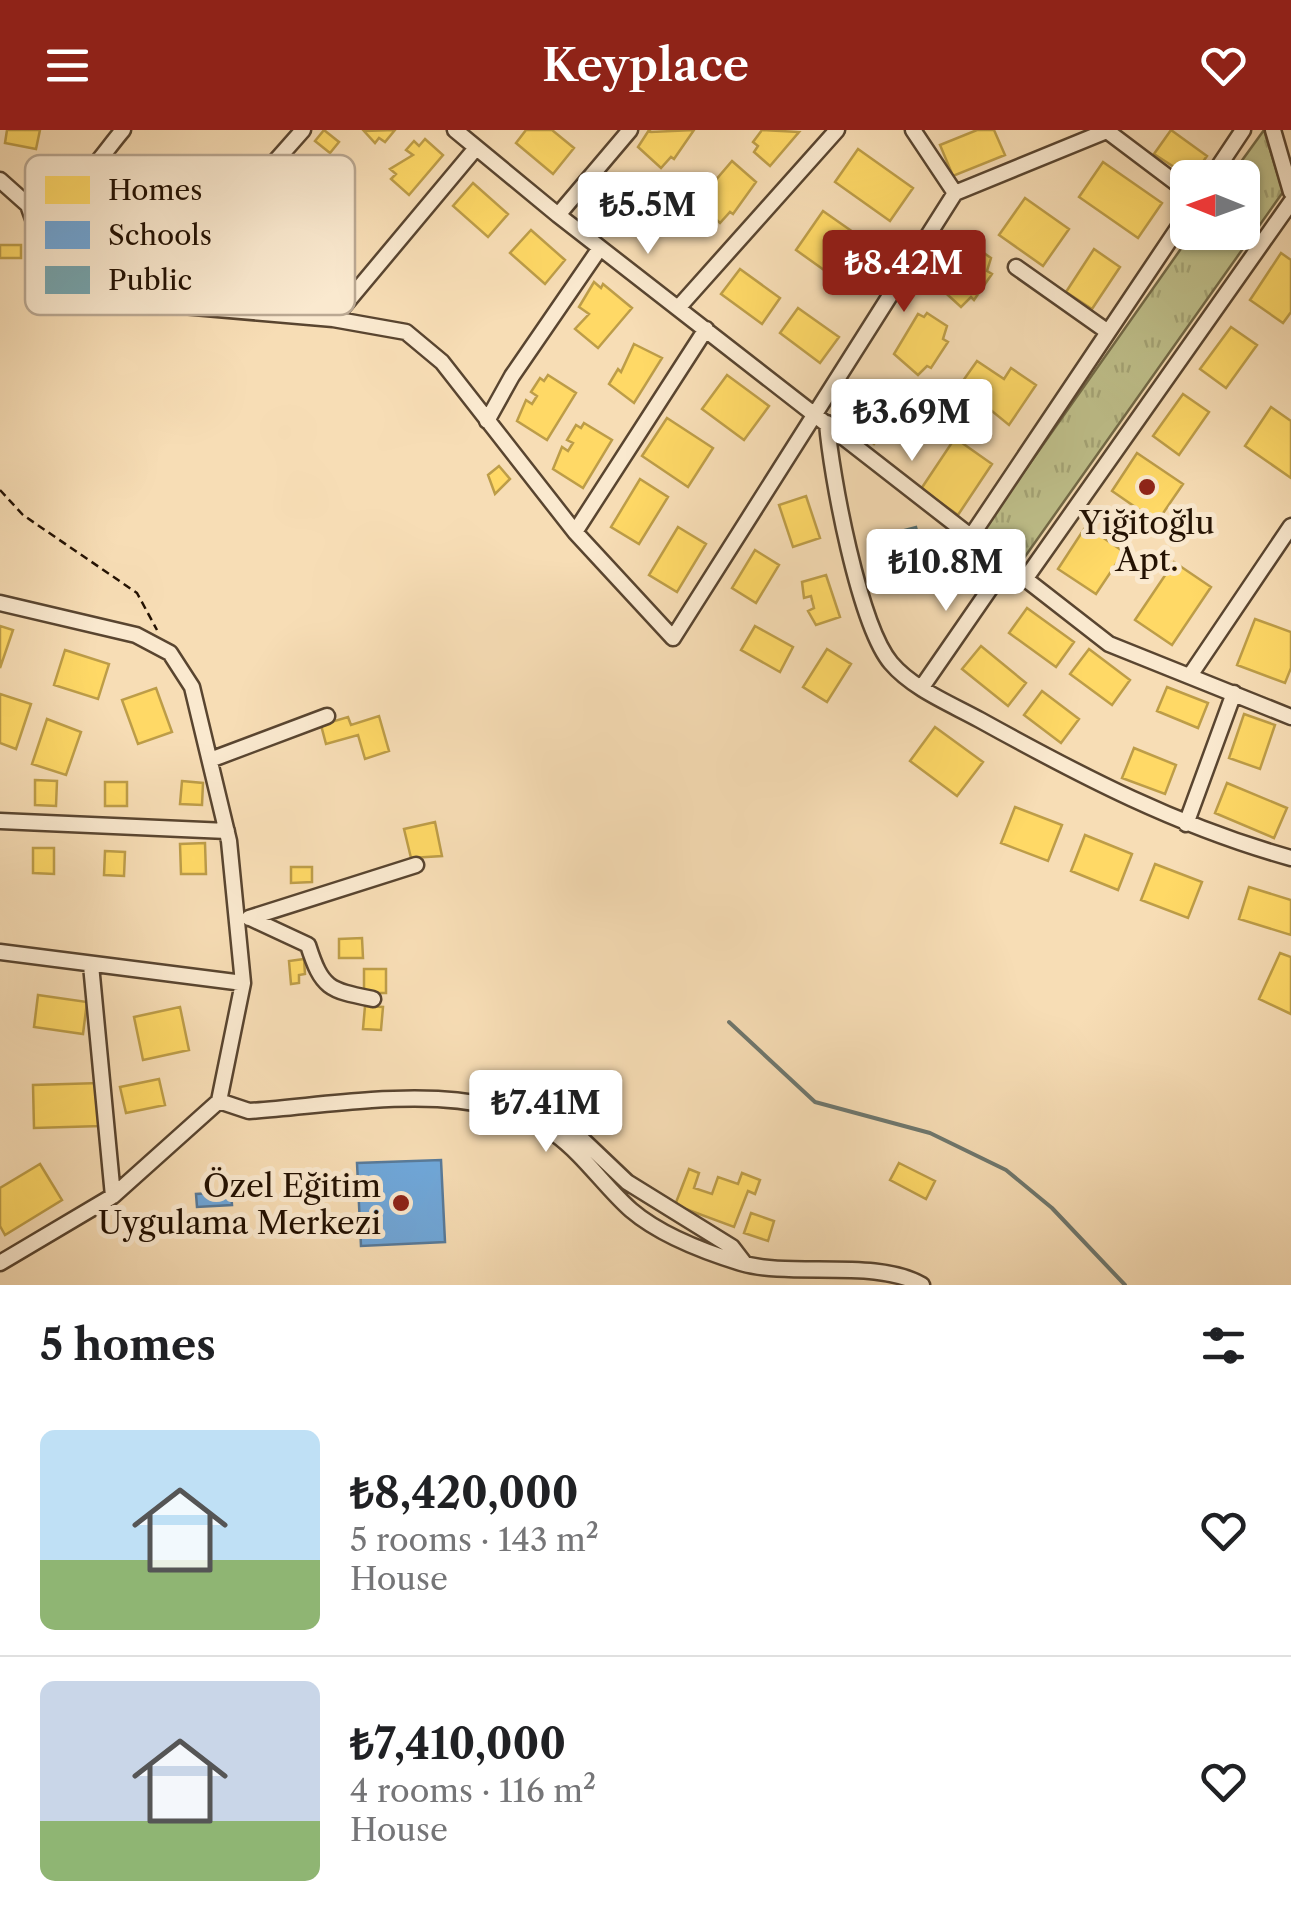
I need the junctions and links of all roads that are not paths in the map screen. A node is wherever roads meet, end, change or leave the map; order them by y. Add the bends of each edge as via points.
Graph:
1 (123, 130) edge
2 (302, 130) edge
3 (455, 130) edge
4 (630, 130) edge
5 (837, 130) edge
6 (914, 130) edge
7 (1108, 130) edge
8 (1244, 130) edge
9 (1273, 130) edge
10 (476, 148) junction
11 (101, 155) edge
12 (280, 155) edge
13 (1224, 160) edge
14 (1170, 178) edge
15 (0, 180) edge
16 (1291, 192) edge
17 (955, 193) junction
18 (25, 202) edge
19 (1291, 202) edge
20 (558, 216) junction
21 (1170, 240) edge
22 (600, 248) junction
23 (1016, 267) dead end
24 (355, 293) edge
25 (678, 308) junction
26 (286, 315) edge
27 (336, 315) edge
28 (333, 319) junction
29 (706, 329) junction
30 (1108, 332) junction
31 (822, 418) junction
32 (486, 421) junction
33 (1291, 526) edge
34 (575, 532) junction
35 (970, 538) junction
36 (1007, 564) junction
37 (1026, 578) junction
38 (0, 603) edge
39 (1191, 674) junction
40 (922, 688) junction
41 (1234, 693) junction
42 (327, 716) dead end
43 (1291, 717) edge
44 (210, 760) junction
45 (0, 821) edge
46 (1186, 824) junction
47 (227, 832) junction
48 (1291, 858) edge
49 (416, 866) dead end
50 (244, 916) junction
51 (0, 952) edge
52 (91, 965) junction
53 (243, 983) junction
54 (373, 999) dead end
55 (219, 1102) junction
56 (536, 1123) junction
57 (113, 1196) junction
58 (0, 1263) edge
59 (745, 1264) junction
60 (847, 1270) junction
61 (876, 1285) edge
62 (922, 1285) edge

1 - 11 street
2 - 12 street
3 - 10 street
4 - 20 street
5 - 25 street
6 - 17 street
7 - 14 street
7 - 17 street
8 - 13 street
9 - 16 street
10 - 20 street
10 - 24 street
15 - 18 street
17 - 31 street
19 - 37 street
20 - 22 street
21 - 30 street
22 - 25 street
22 - 32 street
23 - 30 street
25 - 29 street
26 - 28 street
27 - 28 street
28 - 32 street via 406,332 442,362
29 - 31 street
29 - 34 street
30 - 35 street
31 - 34 street via 673,638
31 - 35 street
31 - 40 street via 872,632 892,664
32 - 34 street
33 - 39 street
35 - 36 street
36 - 37 street
36 - 40 street
37 - 39 street via 1109,644
38 - 44 street via 136,635 170,653 192,687
39 - 41 street
40 - 46 street via 1117,796
41 - 43 street
41 - 46 street
42 - 44 street
44 - 47 street
45 - 47 street
46 - 48 street
47 - 50 street
49 - 50 street
50 - 53 street
50 - 54 street via 308,944 318,979 337,992
51 - 52 street
52 - 53 street
52 - 57 street
53 - 55 street
55 - 56 street via 249,1111 438,1098 487,1104
55 - 57 street
56 - 59 street via 557,1135 634,1212
56 - 59 street via 565,1123 627,1182 720,1238
57 - 58 street
59 - 60 street
60 - 61 street
60 - 62 street

